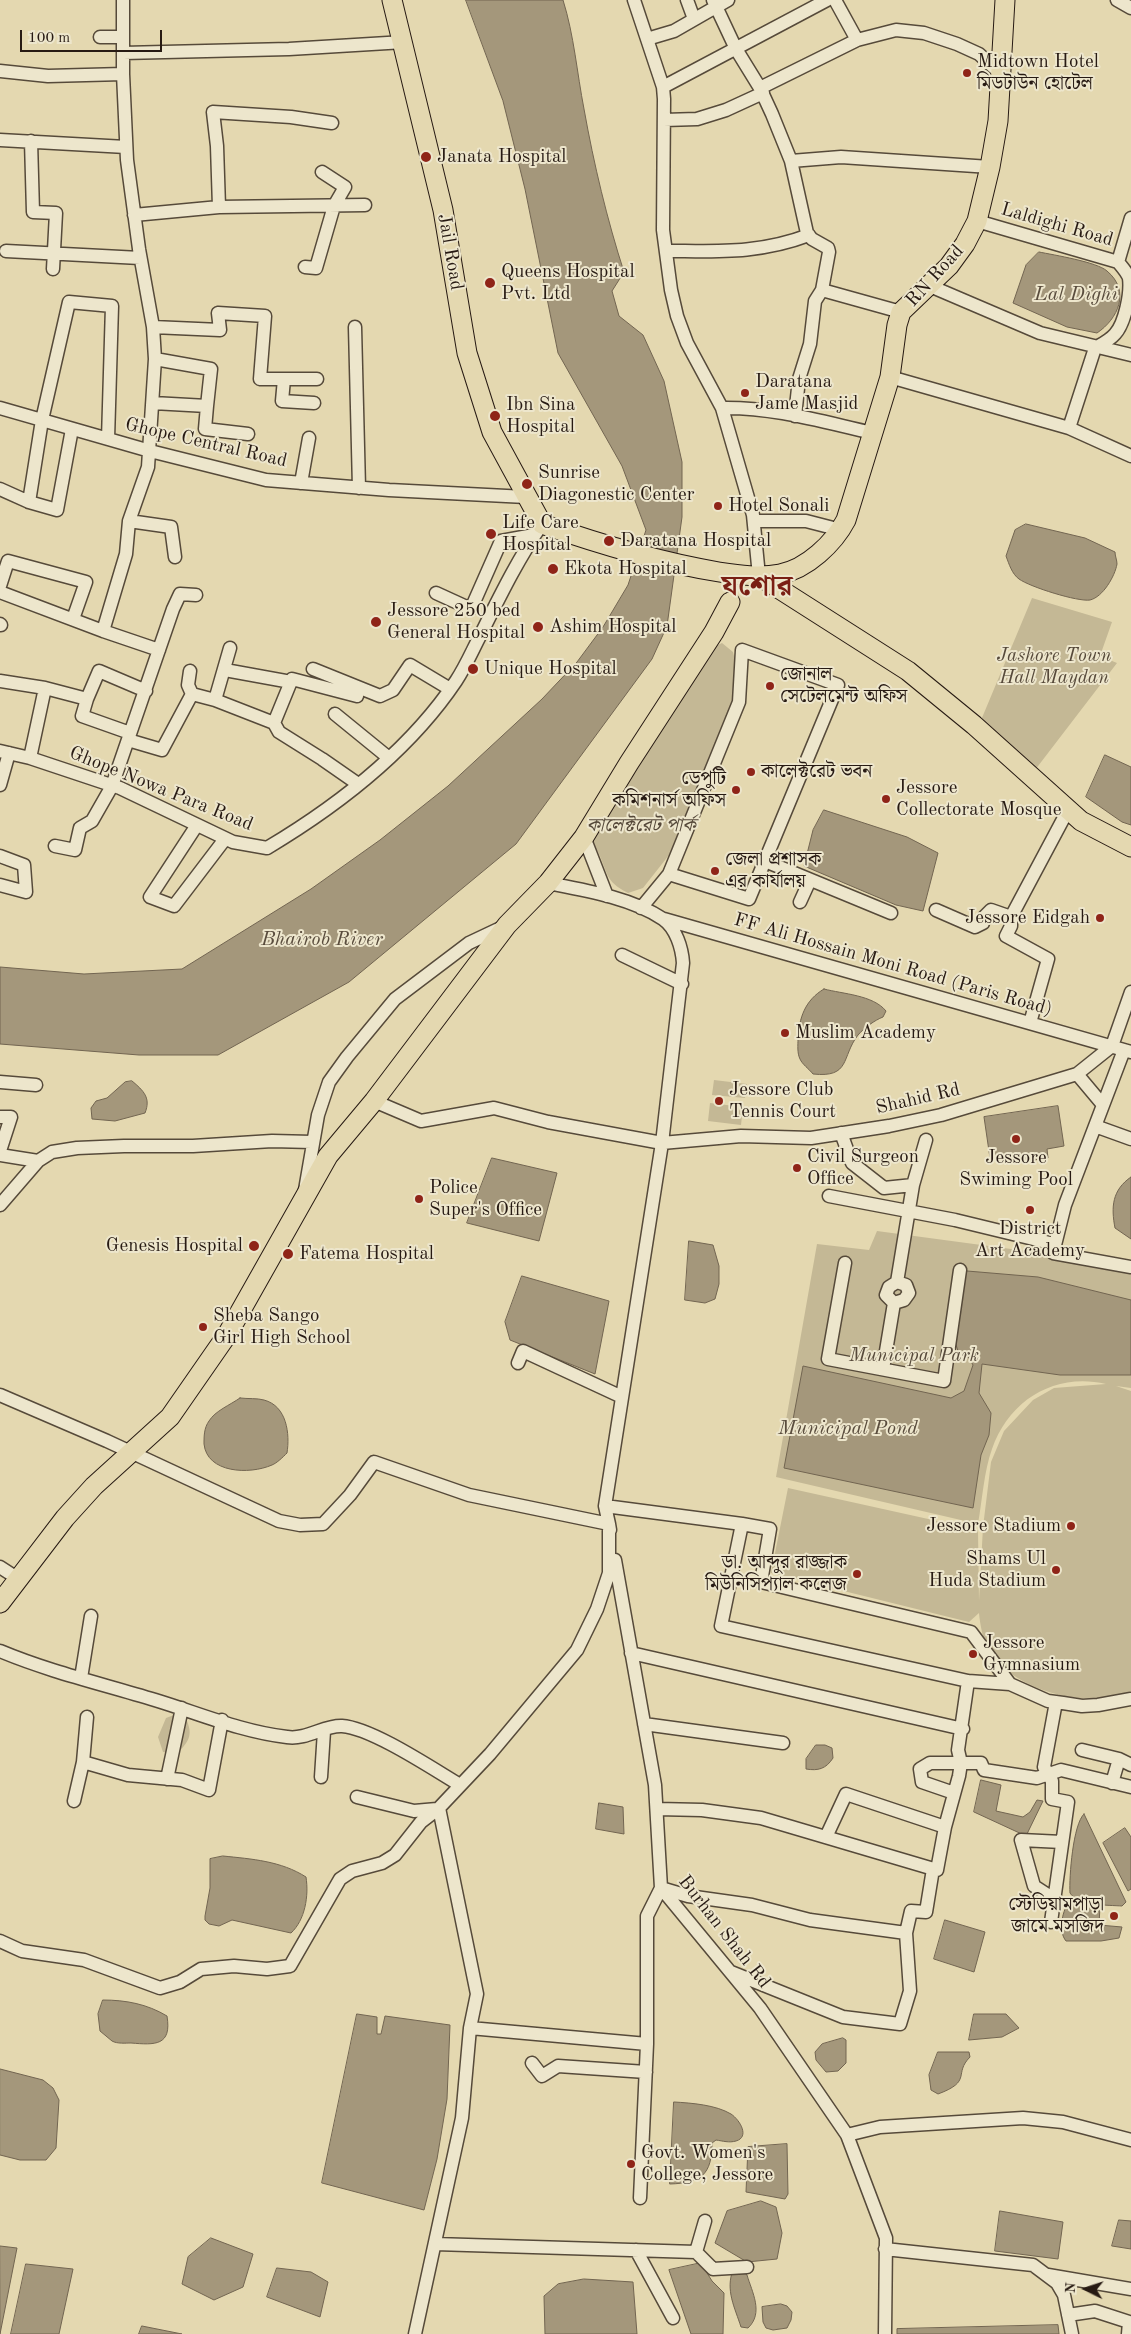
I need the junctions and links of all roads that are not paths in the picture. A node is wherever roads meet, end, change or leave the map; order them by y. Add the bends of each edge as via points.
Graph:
1 (123, 0) edge
2 (392, 0) edge
3 (634, 0) edge
4 (687, 0) edge
5 (728, 0) edge
6 (826, 0) edge
7 (835, 0) edge
8 (1005, 0) edge
9 (1117, 0) edge
10 (714, 3) edge
11 (1131, 8) edge
12 (694, 19) junction
13 (100, 37) dead end
14 (122, 37) junction
15 (647, 39) junction
16 (857, 40) junction
17 (404, 42) junction
18 (736, 49) junction
19 (123, 53) junction
20 (0, 71) edge
21 (123, 74) junction
22 (1001, 74) junction
23 (663, 87) junction
24 (761, 90) junction
25 (664, 120) junction
26 (332, 123) dead end
27 (0, 140) edge
28 (31, 142) junction
29 (126, 147) junction
30 (791, 161) junction
31 (990, 167) junction
32 (322, 172) dead end
33 (366, 205) dead end
34 (334, 206) junction
35 (220, 207) junction
36 (134, 215) junction
37 (1131, 218) edge
38 (976, 221) junction
39 (809, 235) junction
40 (6, 251) dead end
41 (666, 251) junction
42 (54, 253) junction
43 (140, 258) junction
44 (1118, 262) junction
45 (305, 267) dead end
46 (53, 268) dead end
47 (930, 286) junction
48 (822, 290) junction
49 (902, 312) junction
50 (153, 326) junction
51 (355, 327) dead end
52 (1095, 348) junction
53 (1131, 355) edge
54 (155, 359) junction
55 (890, 377) junction
56 (284, 379) junction
57 (317, 379) dead end
58 (153, 403) junction
59 (314, 403) dead end
60 (207, 406) junction
61 (0, 408) edge
62 (722, 408) junction
63 (795, 416) junction
64 (42, 420) junction
65 (1069, 428) junction
66 (72, 429) junction
67 (873, 433) junction
68 (248, 434) dead end
69 (309, 438) dead end
70 (108, 439) junction
71 (150, 451) junction
72 (1131, 456) edge
73 (301, 483) junction
74 (359, 488) junction
75 (0, 490) edge
76 (526, 498) junction
77 (29, 502) junction
78 (129, 520) junction
79 (754, 521) junction
80 (538, 530) junction
81 (841, 530) junction
82 (176, 557) dead end
83 (754, 576) junction
84 (0, 586) edge
85 (0, 592) edge
86 (436, 593) dead end
87 (196, 595) dead end
88 (730, 602) junction
89 (73, 619) junction
90 (103, 631) junction
91 (230, 648) dead end
92 (159, 650) junction
93 (313, 669) dead end
94 (225, 670) junction
95 (190, 671) dead end
96 (0, 680) edge
97 (291, 682) junction
98 (45, 688) junction
99 (450, 689) junction
100 (146, 691) junction
101 (192, 694) junction
102 (356, 696) dead end
103 (87, 699) junction
104 (215, 700) junction
105 (335, 714) dead end
106 (274, 723) junction
107 (129, 737) junction
108 (5, 752) edge
109 (30, 758) junction
110 (389, 758) junction
111 (358, 784) junction
112 (0, 785) edge
113 (112, 786) junction
114 (1068, 810) junction
115 (197, 825) junction
116 (584, 837) junction
117 (225, 838) junction
118 (55, 846) dead end
119 (1131, 847) edge
120 (0, 856) edge
121 (765, 861) junction
122 (560, 867) junction
123 (669, 874) junction
124 (810, 880) junction
125 (548, 883) junction
126 (0, 885) edge
127 (607, 896) junction
128 (800, 902) dead end
129 (641, 908) junction
130 (936, 910) dead end
131 (891, 913) dead end
132 (1011, 917) junction
133 (664, 919) junction
134 (508, 925) junction
135 (622, 955) dead end
136 (682, 984) junction
137 (1131, 992) edge
138 (1030, 1023) junction
139 (1122, 1050) edge
140 (1077, 1074) junction
141 (0, 1082) edge
142 (36, 1085) dead end
143 (374, 1102) junction
144 (1103, 1105) junction
145 (0, 1117) edge
146 (1095, 1126) junction
147 (841, 1133) junction
148 (1131, 1139) edge
149 (926, 1140) dead end
150 (312, 1142) junction
151 (662, 1143) junction
152 (0, 1151) edge
153 (0, 1155) edge
154 (38, 1161) junction
155 (913, 1186) junction
156 (829, 1196) dead end
157 (304, 1197) junction
158 (0, 1205) edge
159 (909, 1211) junction
160 (1054, 1244) junction
161 (844, 1263) dead end
162 (1131, 1267) edge
163 (960, 1270) dead end
164 (518, 1363) dead end
165 (883, 1369) junction
166 (0, 1394) edge
167 (622, 1397) junction
168 (131, 1454) junction
169 (605, 1506) junction
170 (609, 1524) junction
171 (742, 1524) junction
172 (0, 1567) edge
173 (17, 1578) junction
174 (0, 1603) edge
175 (91, 1616) dead end
176 (0, 1651) edge
177 (631, 1653) junction
178 (81, 1678) junction
179 (968, 1681) junction
180 (1010, 1684) junction
181 (1130, 1701) edge
182 (1056, 1702) junction
183 (182, 1708) junction
184 (87, 1717) dead end
185 (222, 1720) junction
186 (644, 1724) junction
187 (962, 1729) junction
188 (324, 1730) junction
189 (783, 1743) dead end
190 (1082, 1750) dead end
191 (1118, 1759) junction
192 (83, 1762) junction
193 (961, 1763) junction
194 (1131, 1765) edge
195 (1049, 1774) junction
196 (321, 1777) dead end
197 (167, 1779) junction
198 (1112, 1783) junction
199 (460, 1785) junction
200 (1131, 1787) edge
201 (954, 1793) junction
202 (357, 1797) dead end
203 (74, 1801) dead end
204 (438, 1809) junction
205 (656, 1809) junction
206 (945, 1827) junction
207 (826, 1837) junction
208 (1062, 1842) junction
209 (933, 1869) junction
210 (661, 1888) junction
211 (1054, 1899) junction
212 (1050, 1922) dead end
213 (906, 1934) junction
214 (0, 1941) edge
215 (730, 1972) junction
216 (470, 2028) junction
217 (647, 2044) junction
218 (532, 2063) dead end
219 (646, 2072) junction
220 (847, 2135) junction
221 (1131, 2140) edge
222 (640, 2198) dead end
223 (705, 2221) dead end
224 (434, 2244) junction
225 (885, 2249) junction
226 (636, 2250) junction
227 (696, 2252) junction
228 (747, 2267) dead end
229 (1046, 2274) junction
230 (1131, 2289) edge
231 (1068, 2315) junction
232 (673, 2318) dead end
233 (415, 2334) edge
234 (885, 2334) edge
235 (1072, 2334) edge
236 (1128, 2334) edge

1 - 14 street
2 - 17 highway, Jail Road
3 - 15 street
4 - 12 street
5 - 10 street
6 - 18 street
7 - 16 street
8 - 22 highway, RN Road
9 - 11 street
10 - 12 street
10 - 18 street
12 - 15 street via 674,31
13 - 14 street
14 - 19 street
15 - 23 street
16 - 22 street via 896,30 924,33 978,54
16 - 24 street
17 - 19 street via 290,50
17 - 76 highway, Jail Road via 442,210 467,353 492,432
18 - 23 street
18 - 24 street
19 - 21 street
20 - 21 street via 48,76
21 - 29 street
22 - 31 highway, RN Road via 998,121
23 - 25 street
24 - 25 street via 726,110 697,119
24 - 30 street
25 - 41 street via 663,230
26 - 35 street via 213,112
27 - 28 street
28 - 29 street
28 - 42 street via 34,212 56,213
29 - 36 street
30 - 31 street via 840,157
30 - 39 street
31 - 38 highway, RN Road
32 - 34 street via 345,187
33 - 34 street
34 - 35 street
34 - 45 street via 316,268
35 - 36 street
36 - 43 street
37 - 44 street
38 - 44 street, Laldighi Road
38 - 47 highway, RN Road via 965,244
39 - 41 street via 787,244 754,250
39 - 48 street via 828,248
40 - 42 street
41 - 62 street via 677,316 687,343
42 - 43 street
42 - 46 street
43 - 50 street
44 - 52 street, Laldighi Road via 1130,280 1126,309 1115,334
47 - 49 highway, RN Road
47 - 52 street via 1040,333
48 - 49 street
48 - 63 street via 815,301
49 - 55 highway, RN Road via 897,325
50 - 54 street
50 - 56 street via 220,330 218,313 265,316 260,379
51 - 74 street
52 - 53 street
52 - 65 street
54 - 58 street
54 - 60 street via 211,369
55 - 65 street
55 - 67 highway, RN Road
56 - 57 street
56 - 59 street via 282,401
58 - 60 street
58 - 71 street
60 - 68 street via 205,429
61 - 64 street, Ghope Central Road
62 - 63 street via 750,407
62 - 79 street
63 - 67 street
64 - 66 street, Ghope Central Road
64 - 70 street via 69,302 112,306
64 - 77 street
65 - 72 street
66 - 70 street, Ghope Central Road
66 - 77 street via 56,510
67 - 81 highway, RN Road
69 - 73 street
70 - 71 street, Ghope Central Road
71 - 73 street, Ghope Central Road via 266,480
71 - 78 street via 148,467
73 - 74 street, Ghope Central Road
74 - 76 street, Ghope Central Road
75 - 77 street
76 - 80 highway, Jail Road
78 - 82 street via 171,527
78 - 90 street via 126,554
79 - 81 street via 806,521
79 - 83 street
80 - 83 highway via 690,566
80 - 86 street via 502,541 471,609
80 - 99 street, Ghope Nowa Para Road via 506,582
81 - 83 highway, RN Road via 827,547 808,561 782,574
83 - 88 highway
83 - 114 highway via 908,671
84 - 89 street via 8,561 86,582
85 - 89 street
87 - 92 street via 180,594
88 - 116 highway
88 - 122 highway via 703,630 684,658 598,795
89 - 90 street
90 - 92 street
91 - 94 street
92 - 100 street
93 - 99 street via 380,696 393,690 410,665
94 - 97 street
94 - 104 street
95 - 101 street via 188,685
96 - 98 street
97 - 102 street via 292,679
97 - 106 street
98 - 103 street
98 - 109 street
99 - 110 street, Ghope Nowa Para Road via 421,726
100 - 103 street via 99,671
100 - 107 street
101 - 104 street
101 - 107 street via 162,750
103 - 107 street via 82,716
104 - 106 street
105 - 110 street
106 - 111 street via 278,732
107 - 113 street
108 - 109 street, Ghope Nowa Para Road
108 - 112 street
109 - 113 street, Ghope Nowa Para Road
110 - 111 street, Ghope Nowa Para Road
111 - 117 street, Ghope Nowa Para Road via 334,805 267,848
113 - 115 street, Ghope Nowa Para Road
113 - 118 street via 92,820 80,828 75,850
114 - 119 highway via 1087,825
114 - 132 street
115 - 117 street, Ghope Nowa Para Road
115 - 117 street via 150,897 174,906
116 - 122 highway
116 - 127 street
120 - 126 street via 24,865 26,892
121 - 123 street via 749,899
121 - 123 street via 838,685 742,650 739,702
121 - 124 street
122 - 125 highway
123 - 129 street
124 - 128 street
124 - 131 street
125 - 127 street, FF Ali Hossain Moni Road (Paris Road)
125 - 134 highway
127 - 129 street, FF Ali Hossain Moni Road (Paris Road)
129 - 133 street, FF Ali Hossain Moni Road (Paris Road)
130 - 132 street via 975,927 983,924 984,917 991,910
132 - 138 street via 1006,936 1048,959
133 - 136 street via 681,947 684,963
133 - 138 street, FF Ali Hossain Moni Road (Paris Road)
134 - 143 highway
134 - 150 street via 469,943 395,999 329,1082
135 - 136 street
136 - 151 street
137 - 139 street
138 - 139 street, FF Ali Hossain Moni Road (Paris Road)
139 - 140 street, Shahid Rd
139 - 144 street
140 - 144 street
140 - 147 street, Shahid Rd via 941,1115
141 - 142 street
143 - 151 street, Shahid Rd via 421,1121 494,1108
143 - 157 highway via 328,1156
144 - 146 street
145 - 152 street via 11,1117
146 - 148 street
146 - 160 street
147 - 151 street, Shahid Rd via 811,1138 741,1136
147 - 155 street via 852,1163 884,1188
149 - 155 street
150 - 154 street via 78,1148 52,1152
150 - 157 street
151 - 167 street
153 - 154 street
154 - 158 street
155 - 159 street
156 - 159 street
157 - 168 highway via 227,1334 170,1417
159 - 160 street
159 - 165 street via 897,1282 906,1285 909,1293 904,1300 894,1303
160 - 162 street via 1053,1253
161 - 165 street via 828,1359
163 - 165 street via 944,1381
164 - 167 street via 523,1351
166 - 168 street
167 - 169 street
168 - 170 street via 280,1521 300,1525 323,1524 374,1462 469,1495
168 - 173 highway via 94,1486
169 - 170 street
169 - 171 street
170 - 177 street, Burhan Shah Rd
170 - 199 street via 609,1573 597,1609 577,1650
171 - 179 street via 721,1626
171 - 180 street via 770,1529 762,1582 971,1632
172 - 173 street
173 - 174 highway
175 - 178 street
176 - 178 street via 37,1667
177 - 186 street, Burhan Shah Rd
177 - 187 street
178 - 183 street
179 - 180 street
179 - 187 street
180 - 182 street
181 - 182 street via 1082,1706
182 - 195 street via 1044,1767
183 - 185 street
183 - 197 street
184 - 192 street
185 - 188 street via 288,1737 309,1736
185 - 197 street via 209,1790 182,1780
186 - 189 street
186 - 205 street, Burhan Shah Rd
187 - 193 street via 958,1750
188 - 196 street
188 - 199 street via 342,1726 376,1736
190 - 191 street
191 - 194 street
191 - 198 street
192 - 197 street via 128,1775
192 - 203 street
193 - 195 street via 981,1763 984,1770 1037,1778
193 - 201 street
193 - 201 street via 930,1763 920,1769 922,1782
195 - 198 street via 1061,1770
195 - 208 street via 1052,1799 1068,1802
198 - 200 street
199 - 204 street
201 - 206 street
202 - 204 street via 414,1810
204 - 214 street via 421,1822 396,1855 382,1864 352,1871 340,1879 290,1966 201,1969 180,1982 160,1988 84,1960 22,1951
204 - 216 street via 477,1994
205 - 207 street via 702,1810 762,1818
205 - 210 street, Burhan Shah Rd
206 - 207 street via 846,1788
206 - 209 street via 937,1870
207 - 209 street
208 - 211 street
208 - 211 street via 1021,1840 1034,1886
209 - 213 street via 926,1912 911,1912
210 - 213 street via 810,1920
210 - 215 street, Burhan Shah Rd
210 - 217 street via 647,1916
211 - 212 street
213 - 215 street via 910,1991 900,2024 843,2017
215 - 220 street, Burhan Shah Rd via 760,2008
216 - 217 street
216 - 224 street via 462,2118
217 - 219 street
218 - 219 street via 542,2076 558,2066
219 - 222 street
220 - 221 street via 880,2127 1023,2118 1063,2122
220 - 225 street, Burhan Shah Rd via 886,2238
223 - 227 street
224 - 226 street
224 - 233 street
225 - 229 street via 1033,2265
225 - 234 street, Burhan Shah Rd
226 - 227 street
226 - 232 street
227 - 228 street via 713,2269
229 - 230 street
229 - 231 street via 1058,2283
231 - 235 street
231 - 236 street via 1095,2311 1129,2322

